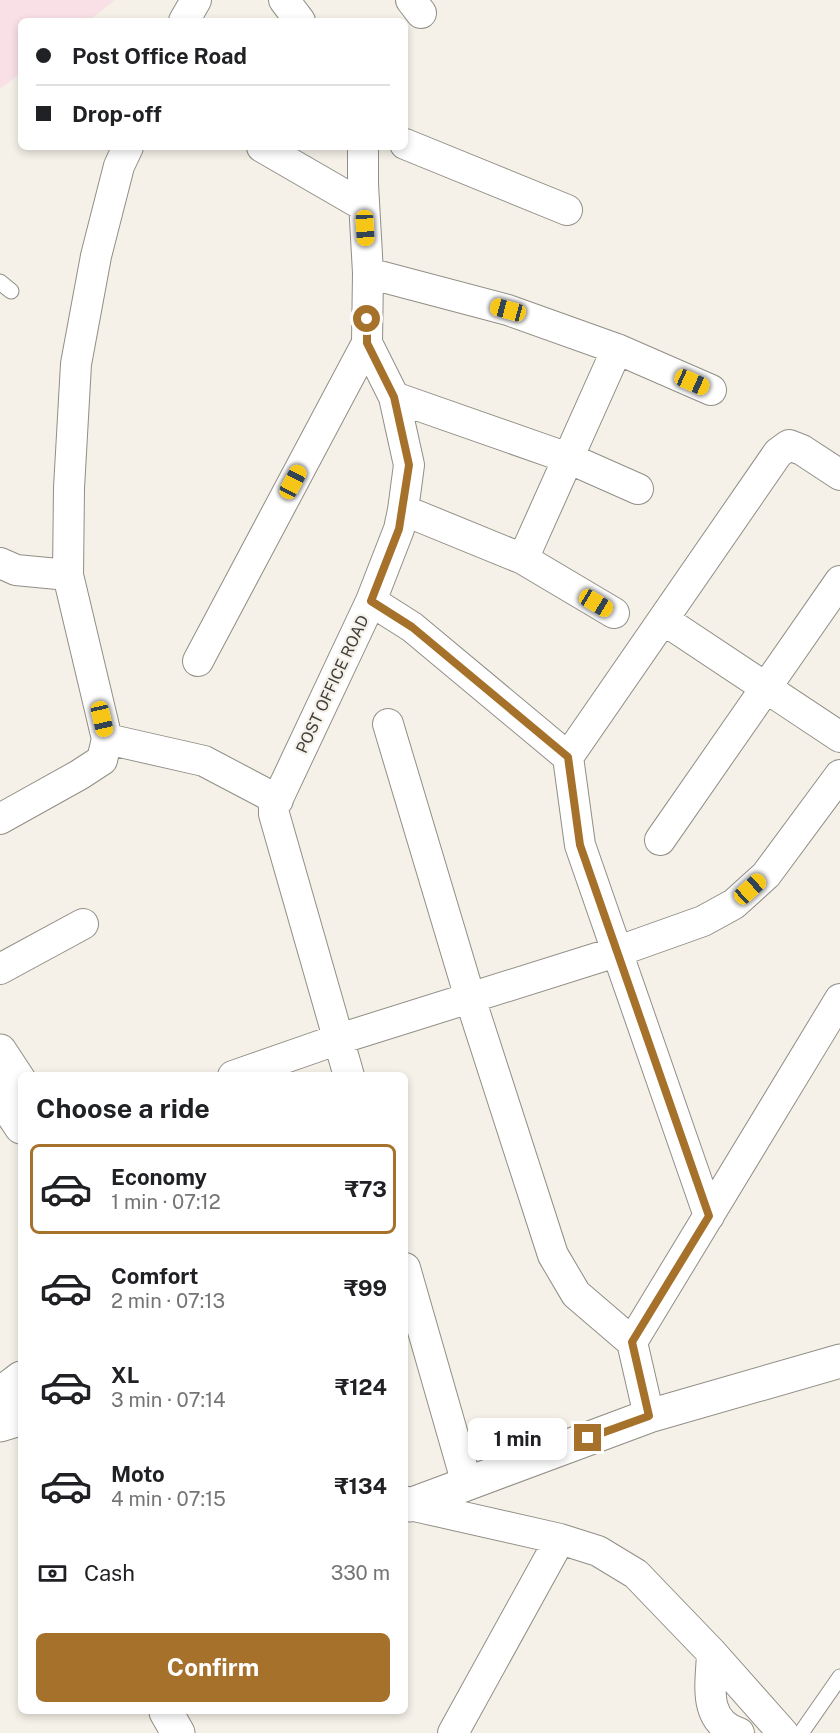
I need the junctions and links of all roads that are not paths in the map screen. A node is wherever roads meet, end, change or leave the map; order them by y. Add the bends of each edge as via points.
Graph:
1 (196, 0) edge
2 (284, 0) edge
3 (186, 18) edge
4 (298, 18) edge
5 (408, 145) edge
6 (127, 150) edge
7 (267, 150) edge
8 (363, 150) edge
9 (364, 206) junction
10 (567, 210) dead end
11 (368, 273) junction
12 (367, 343) junction
13 (617, 348) junction
14 (711, 390) dead end
15 (394, 397) junction
16 (568, 458) junction
17 (840, 475) edge
18 (638, 489) dead end
19 (403, 510) junction
20 (523, 559) junction
21 (0, 563) edge
22 (68, 575) junction
23 (840, 581) edge
24 (371, 601) junction
25 (614, 614) dead end
26 (664, 620) junction
27 (198, 661) dead end
28 (766, 688) junction
29 (388, 724) dead end
30 (840, 736) edge
31 (107, 739) junction
32 (568, 757) junction
33 (840, 775) edge
34 (278, 800) junction
35 (0, 819) edge
36 (660, 840) dead end
37 (83, 924) dead end
38 (616, 952) junction
39 (0, 969) edge
40 (470, 998) junction
41 (840, 999) edge
42 (339, 1039) junction
43 (0, 1051) edge
44 (244, 1072) edge
45 (348, 1072) edge
46 (18, 1078) edge
47 (0, 1095) edge
48 (18, 1123) edge
49 (709, 1216) junction
50 (408, 1278) edge
51 (632, 1342) junction
52 (840, 1361) edge
53 (18, 1386) edge
54 (9, 1415) edge
55 (649, 1416) junction
56 (467, 1484) junction
57 (408, 1504) edge
58 (408, 1504) edge
59 (560, 1539) junction
60 (712, 1653) junction
61 (840, 1677) edge
62 (167, 1714) edge
63 (178, 1733) edge
64 (453, 1733) edge
65 (739, 1733) edge
66 (783, 1733) edge
67 (801, 1733) edge

1 - 3 street
2 - 4 street
5 - 10 street
6 - 22 street via 96,256 76,364
7 - 9 street
8 - 9 street, POST OFFICE ROAD
9 - 11 street, POST OFFICE ROAD
11 - 12 street, POST OFFICE ROAD
11 - 13 street via 508,310
12 - 15 street, POST OFFICE ROAD
12 - 27 street
13 - 14 street
13 - 16 street
15 - 16 street
15 - 19 street, POST OFFICE ROAD via 409,465
16 - 18 street
16 - 20 street
17 - 26 street via 789,445 778,453
19 - 20 street
19 - 24 street, POST OFFICE ROAD
20 - 25 street
21 - 22 street via 16,570
22 - 31 street
23 - 28 street
24 - 32 street via 412,627
24 - 34 street, POST OFFICE ROAD
26 - 28 street
26 - 32 street
28 - 30 street
28 - 36 street
29 - 40 street
31 - 34 street via 204,761
31 - 35 street via 102,760
32 - 38 street via 580,845
33 - 38 street via 766,874 734,904 703,921
34 - 42 street, POST OFFICE ROAD via 274,814
37 - 39 street
38 - 40 street
38 - 49 street
40 - 42 street
40 - 51 street via 553,1255 576,1294
41 - 49 street
42 - 44 street
42 - 45 street, POST OFFICE ROAD
43 - 46 street
47 - 48 street
49 - 51 street
50 - 56 street
51 - 55 street
52 - 55 street
53 - 54 street
55 - 56 street
56 - 57 street
58 - 59 street
59 - 60 street via 597,1551 636,1574
59 - 64 street
60 - 65 street via 711,1703 718,1721
60 - 66 street
61 - 67 lane
62 - 63 street

